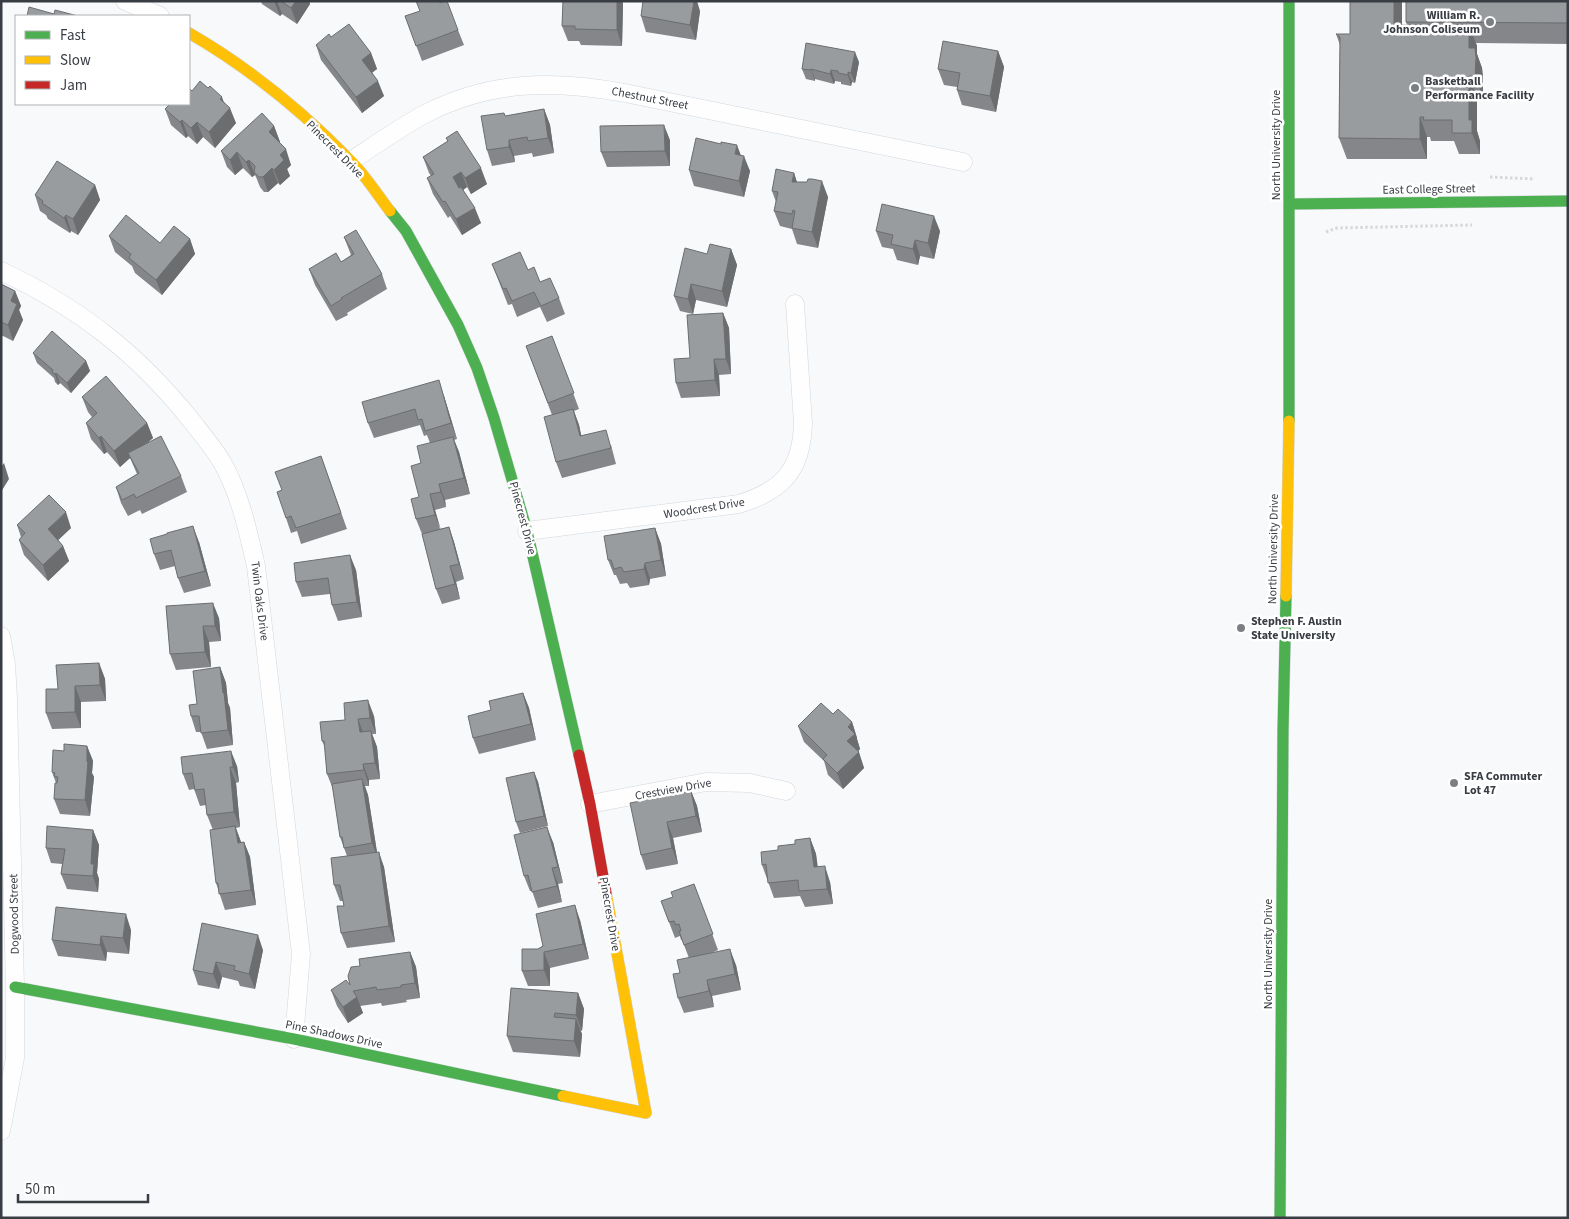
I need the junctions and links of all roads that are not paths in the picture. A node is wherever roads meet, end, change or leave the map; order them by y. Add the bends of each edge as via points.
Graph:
1 (125, 1) edge
2 (1289, 1) edge
3 (158, 15) edge
4 (190, 34) edge
5 (351, 161) junction
6 (962, 162) dead end
7 (1568, 201) edge
8 (1290, 204) junction
9 (1, 271) edge
10 (795, 304) dead end
11 (527, 531) junction
12 (1, 636) edge
13 (786, 791) dead end
14 (590, 804) junction
15 (16, 987) junction
16 (294, 1039) junction
17 (646, 1113) joint
18 (1, 1131) edge
19 (1280, 1218) edge

1 - 3 street
2 - 8 street, North University Drive
4 - 5 street, Pinecrest Drive via 259,79
5 - 6 street, Chestnut Street via 424,115 449,104 499,89 550,84 625,93
5 - 11 street, Pinecrest Drive via 406,231 458,325 478,368
7 - 8 street, East College Street
8 - 19 street, North University Drive
9 - 16 street, Twin Oaks Drive via 89,321 142,365 206,439 222,462 233,487 256,566 301,954
10 - 11 street, Woodcrest Drive via 803,440 791,470 770,492 739,504
11 - 14 street, Pinecrest Drive
12 - 15 street, Dogwood Street via 8,698
13 - 14 street, Crestview Drive via 750,783 706,782
14 - 17 street, Pinecrest Drive
15 - 16 street, Pine Shadows Drive
15 - 18 street, Dogwood Street via 15,1058
16 - 17 street, Pine Shadows Drive

